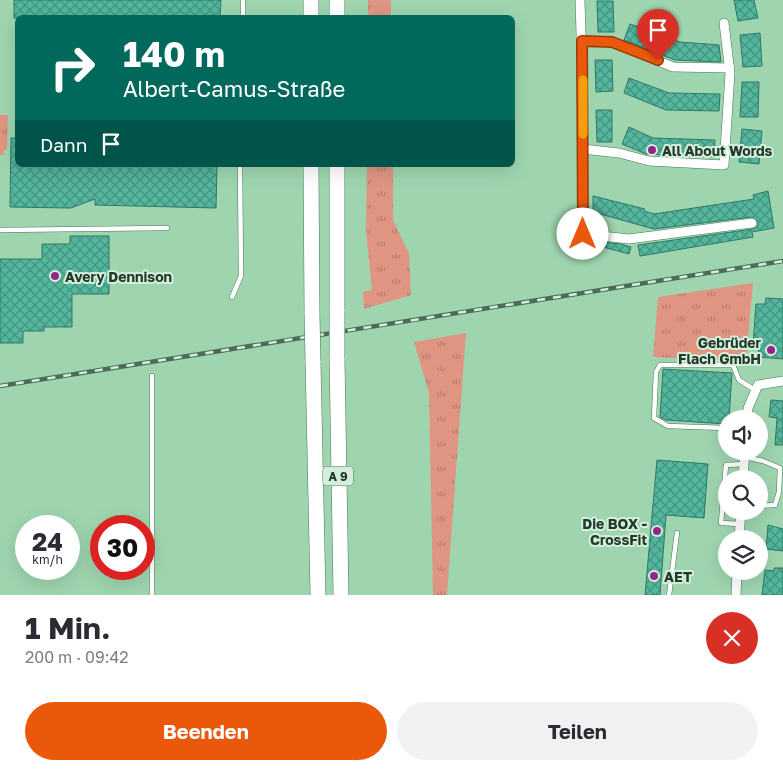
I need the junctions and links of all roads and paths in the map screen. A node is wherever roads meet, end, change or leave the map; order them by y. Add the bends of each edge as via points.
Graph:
1 (243, 0) edge
2 (311, 0) edge
3 (337, 0) edge
4 (580, 0) edge
5 (243, 15) edge
6 (311, 15) edge
7 (337, 15) edge
8 (724, 23) dead end
9 (582, 41) junction
10 (730, 68) junction
11 (582, 149) junction
12 (240, 167) edge
13 (312, 167) edge
14 (337, 167) edge
15 (752, 223) dead end
16 (167, 228) dead end
17 (0, 230) edge
18 (232, 298) dead end
19 (152, 376) dead end
20 (783, 381) edge
21 (755, 390) junction
22 (748, 410) edge
23 (718, 428) edge
24 (739, 460) edge
25 (757, 460) edge
26 (768, 505) edge
27 (740, 520) edge
28 (740, 524) junction
29 (740, 530) edge
30 (677, 533) dead end
31 (737, 580) edge
32 (152, 595) edge
33 (318, 595) edge
34 (341, 595) edge
35 (670, 595) edge
36 (736, 595) edge

1 - 5 lane
2 - 6 highway
3 - 7 highway
4 - 9 street
8 - 10 street
9 - 10 street via 612,42 673,67
9 - 11 street
10 - 11 street via 724,165 649,161 619,153
11 - 15 street via 583,234 629,239
12 - 18 lane via 241,276
13 - 33 highway, A 9, bridge
14 - 34 highway, A 9, bridge
16 - 17 lane
19 - 32 lane
20 - 21 street via 758,385
21 - 22 street
21 - 23 lane via 739,380 733,365 660,365 656,372 654,418 668,426
24 - 28 lane via 726,464 721,523
25 - 26 lane via 780,468 775,505
27 - 28 street
28 - 29 street
30 - 35 lane
31 - 36 street

